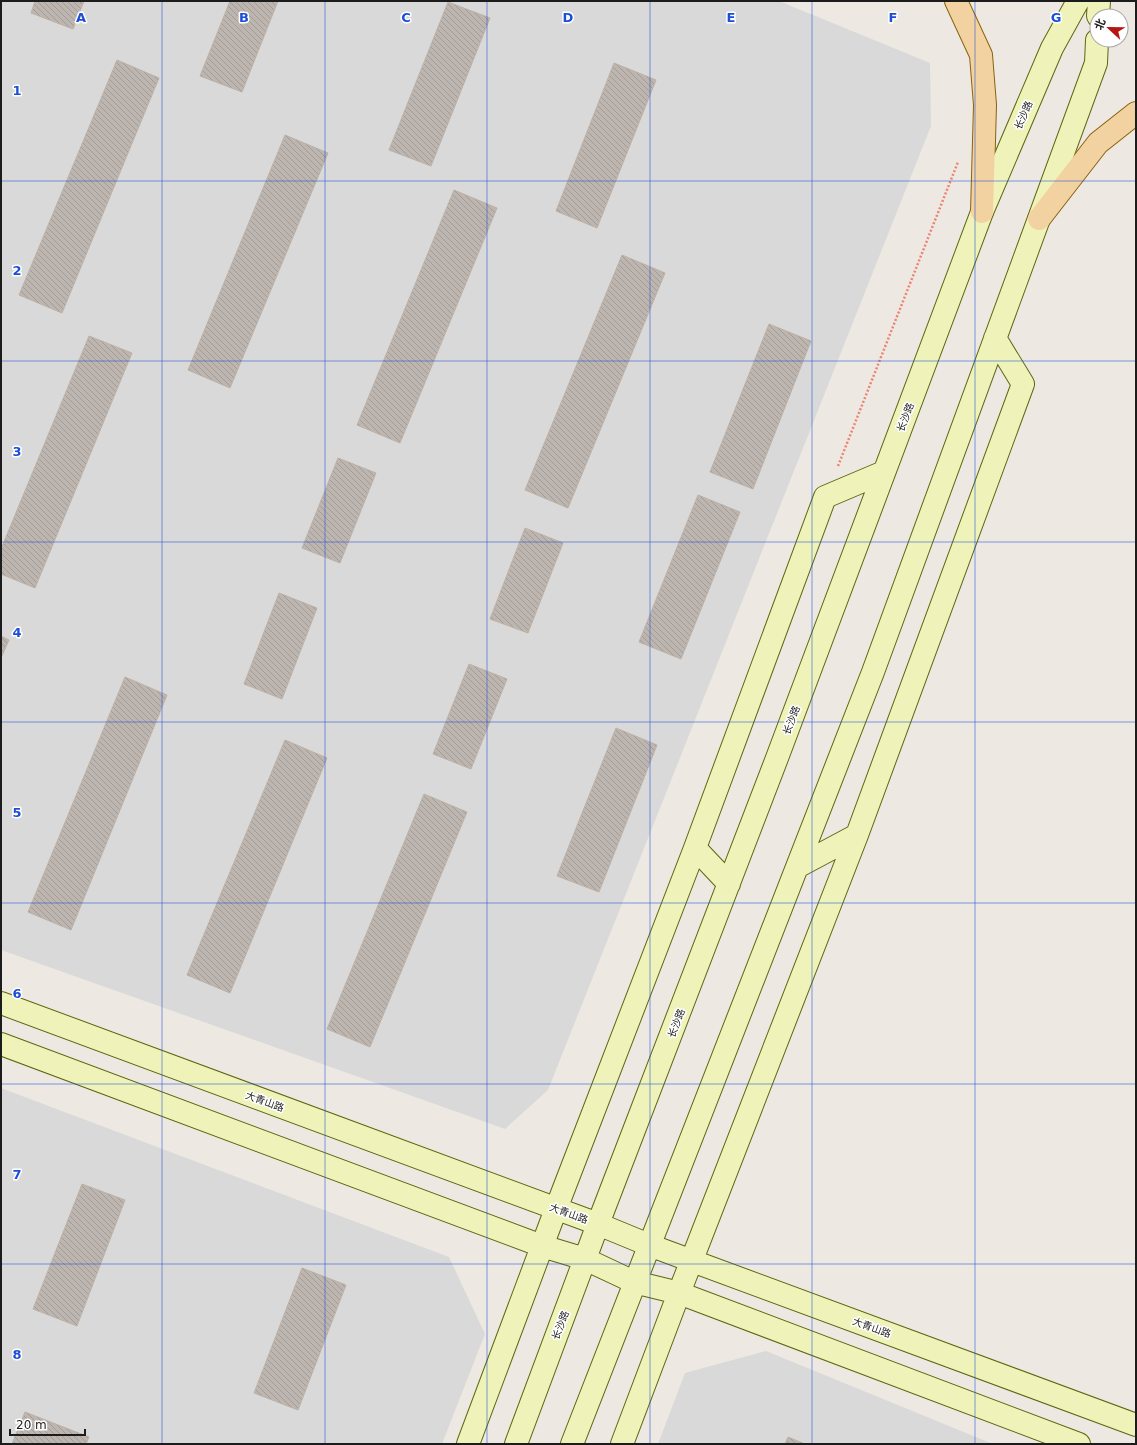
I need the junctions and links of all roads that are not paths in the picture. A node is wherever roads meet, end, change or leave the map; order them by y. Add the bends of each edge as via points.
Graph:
1 (956, 1) edge
2 (1078, 1) edge
3 (1097, 48) edge
4 (1136, 113) edge
5 (982, 212) junction
6 (1039, 219) junction
7 (995, 338) junction
8 (884, 472) junction
9 (857, 835) junction
10 (695, 848) junction
11 (797, 867) junction
12 (729, 884) junction
13 (1, 1003) edge
14 (1, 1044) edge
15 (556, 1209) junction
16 (598, 1224) junction
17 (649, 1245) junction
18 (542, 1246) junction
19 (585, 1259) junction
20 (692, 1261) junction
21 (634, 1282) junction
22 (679, 1293) junction
23 (1136, 1425) edge
24 (468, 1444) edge
25 (516, 1444) edge
26 (572, 1444) edge
27 (622, 1444) edge
28 (1079, 1444) edge

1 - 5 main road via 981,55 985,105
2 - 5 street, 长沙路 via 1052,48
3 - 6 street via 1096,63
4 - 6 main road via 1098,143
5 - 8 street, 长沙路
6 - 7 street
7 - 9 street via 1023,384
7 - 11 street via 875,665
8 - 10 street via 826,498
8 - 12 street, 长沙路
9 - 11 street
9 - 20 street
10 - 12 street
10 - 15 street
11 - 17 street
12 - 16 street, 长沙路
13 - 15 street, 大青山路
14 - 18 street
15 - 16 street, 大青山路
15 - 18 street
16 - 17 street, 大青山路
16 - 19 street, 长沙路
17 - 20 street, 大青山路
17 - 21 street
18 - 19 street
18 - 24 street
19 - 21 street
19 - 25 street, 长沙路
20 - 22 street
20 - 23 street, 大青山路
21 - 22 street
21 - 26 street
22 - 27 street
22 - 28 street

